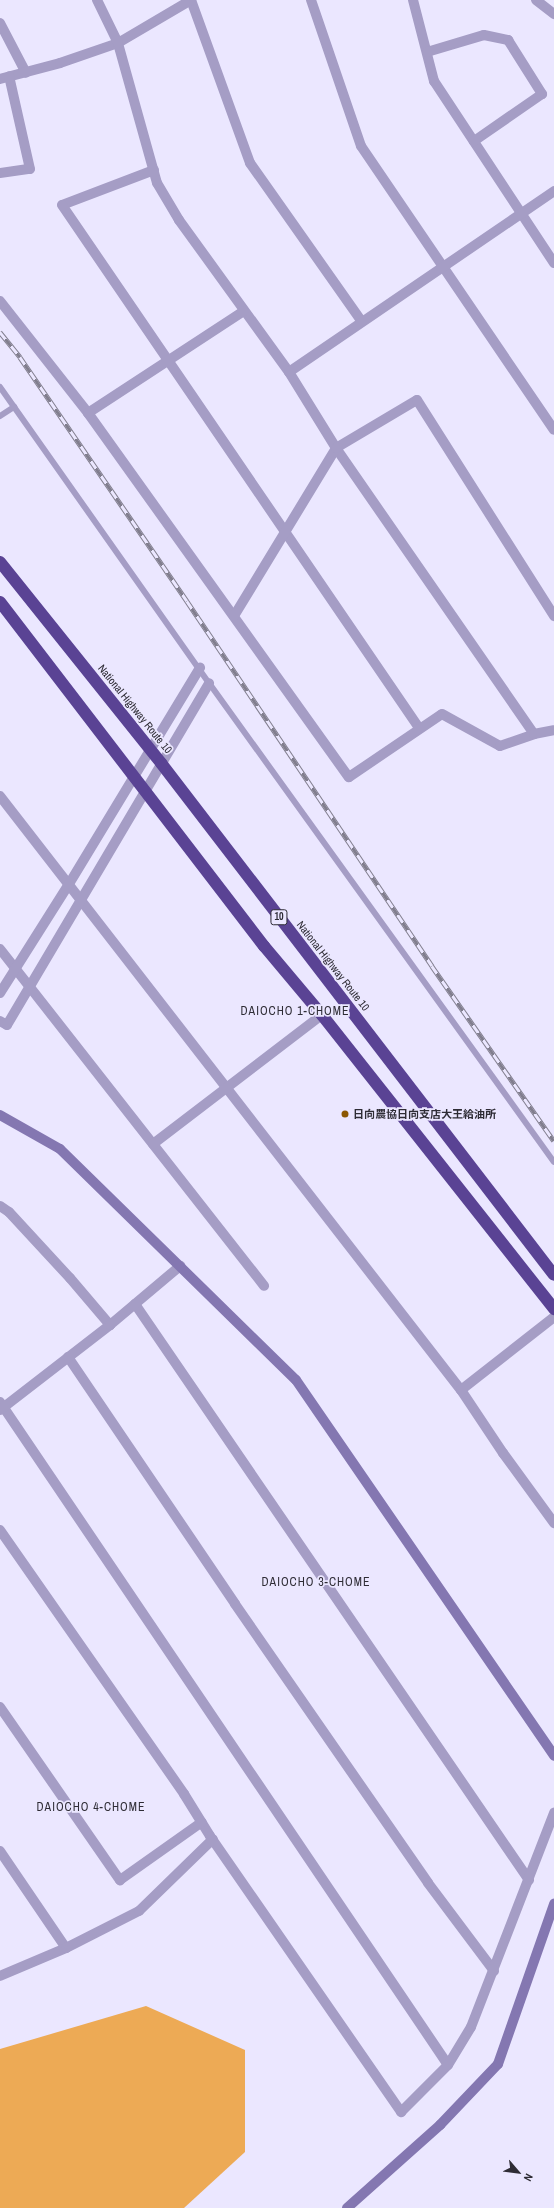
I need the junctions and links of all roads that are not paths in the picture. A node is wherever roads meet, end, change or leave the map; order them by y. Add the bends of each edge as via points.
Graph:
1 (97, 0) edge
2 (191, 0) edge
3 (311, 0) edge
4 (412, 0) edge
5 (536, 0) edge
6 (554, 14) edge
7 (0, 23) edge
8 (118, 43) junction
9 (427, 52) junction
10 (26, 73) junction
11 (5, 78) edge
12 (474, 141) junction
13 (154, 170) junction
14 (0, 172) edge
15 (554, 191) edge
16 (520, 214) junction
17 (554, 263) edge
18 (443, 265) junction
19 (0, 301) edge
20 (244, 311) junction
21 (362, 322) junction
22 (167, 360) junction
23 (289, 372) junction
24 (0, 387) edge
25 (14, 407) junction
26 (88, 413) junction
27 (0, 416) edge
28 (554, 430) edge
29 (336, 448) junction
30 (286, 532) junction
31 (0, 562) edge
32 (0, 602) edge
33 (234, 616) junction
34 (554, 616) edge
35 (200, 668) junction
36 (209, 683) junction
37 (420, 728) junction
38 (554, 730) edge
39 (534, 734) junction
40 (150, 750) junction
41 (161, 763) junction
42 (135, 777) junction
43 (145, 791) junction
44 (0, 796) edge
45 (69, 884) junction
46 (81, 899) junction
47 (0, 949) edge
48 (15, 968) junction
49 (29, 985) junction
50 (0, 993) edge
51 (322, 1015) junction
52 (0, 1021) edge
53 (227, 1087) junction
54 (0, 1115) edge
55 (153, 1144) junction
56 (554, 1162) edge
57 (0, 1206) edge
58 (180, 1266) junction
59 (554, 1275) edge
60 (264, 1286) dead end
61 (136, 1304) junction
62 (554, 1309) edge
63 (554, 1317) edge
64 (110, 1325) junction
65 (68, 1357) junction
66 (461, 1390) junction
67 (1, 1407) edge
68 (554, 1523) edge
69 (0, 1530) edge
70 (0, 1707) edge
71 (554, 1756) edge
72 (554, 1813) edge
73 (202, 1822) junction
74 (213, 1839) junction
75 (0, 1851) edge
76 (529, 1880) junction
77 (554, 1904) edge
78 (66, 1948) junction
79 (494, 1971) junction
80 (0, 1976) edge
81 (448, 2065) junction
82 (347, 2208) edge

1 - 8 street
2 - 8 street
2 - 21 street via 250,163
3 - 18 street via 361,146
4 - 9 street
5 - 6 street
7 - 10 street
8 - 10 street
8 - 13 street
9 - 12 street via 434,81
9 - 12 street via 484,35 508,40 542,94
10 - 11 street
11 - 14 street via 30,169
12 - 16 street
13 - 20 street via 157,183 179,220
13 - 22 street via 62,205
15 - 16 street
16 - 17 street
16 - 18 street
18 - 21 street
18 - 28 street
19 - 26 street
20 - 22 street
20 - 23 street
21 - 23 street
22 - 26 street
22 - 30 street
23 - 29 street
24 - 25 lane
25 - 27 lane
25 - 35 lane
26 - 33 street
29 - 30 street
29 - 34 street via 417,400
29 - 39 street
30 - 33 street
30 - 37 street
31 - 40 highway, National Highway Route 10 / 10
32 - 42 highway
33 - 37 street via 349,777
35 - 36 lane
35 - 40 street
36 - 41 street
36 - 56 lane
37 - 39 street via 442,714 500,746
38 - 39 street
40 - 41 highway, National Highway Route 10 / 10
40 - 42 street
41 - 43 street
41 - 59 highway, National Highway Route 10 / 10
42 - 43 highway
42 - 45 street
43 - 46 street
43 - 51 highway via 264,946
44 - 45 street
45 - 46 street
45 - 48 street
46 - 49 street
46 - 53 street
47 - 48 street
48 - 49 street
48 - 50 street
49 - 52 street via 7,1025
49 - 55 street
51 - 53 street
51 - 62 highway
53 - 55 street
53 - 66 street
54 - 58 street via 60,1149
55 - 60 street
57 - 64 street via 9,1212 60,1267
58 - 61 street
58 - 71 street via 296,1380
61 - 64 street
61 - 76 street
63 - 66 street
64 - 65 street
65 - 67 street
65 - 79 street via 428,1883
66 - 68 street
67 - 81 street
69 - 73 street
70 - 73 street via 120,1880
72 - 76 street
73 - 74 street
74 - 78 street via 139,1911
74 - 81 street via 401,2112
75 - 78 street
76 - 79 street
77 - 82 street via 498,2064 440,2125
78 - 80 street
79 - 81 street via 471,2027

